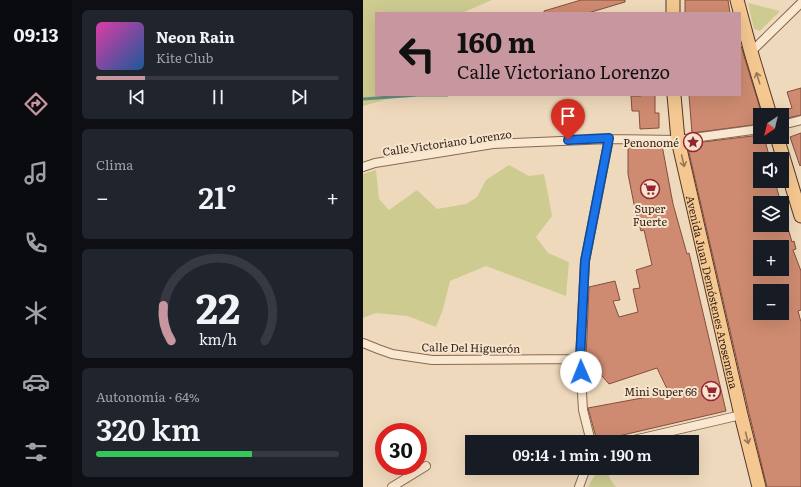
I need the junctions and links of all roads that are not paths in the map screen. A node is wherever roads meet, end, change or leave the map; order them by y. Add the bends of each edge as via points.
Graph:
1 (673, 0) edge
2 (737, 0) edge
3 (801, 3) edge
4 (673, 12) edge
5 (740, 12) edge
6 (741, 15) edge
7 (751, 52) junction
8 (674, 96) edge
9 (768, 108) edge
10 (801, 120) edge
11 (789, 123) edge
12 (753, 130) edge
13 (609, 138) junction
14 (678, 140) junction
15 (779, 144) edge
16 (363, 167) edge
17 (801, 216) edge
18 (363, 343) edge
19 (580, 359) junction
20 (741, 415) junction
21 (589, 435) edge
22 (655, 435) edge
23 (411, 475) edge
24 (583, 475) edge
25 (392, 487) edge
26 (579, 487) edge
27 (759, 487) edge

1 - 4 main road
2 - 5 main road
3 - 7 street
6 - 7 main road
9 -> 7 main road
8 - 14 main road, Avenida Juan Demóstenes Arosemena
10 - 11 street
12 - 14 street, Calle Victoriano Lorenzo
13 - 14 street, Calle Victoriano Lorenzo
13 - 16 street, Calle Victoriano Lorenzo via 493,144
13 - 19 street via 585,261
14 -> 20 main road, Avenida Juan Demóstenes Arosemena
15 - 17 main road
18 - 19 street, Calle Del Higuerón via 392,354 432,360
19 - 21 street via 583,410
20 - 22 street
20 -> 27 main road, Avenida Juan Demóstenes Arosemena
23 - 25 street
24 - 26 street

